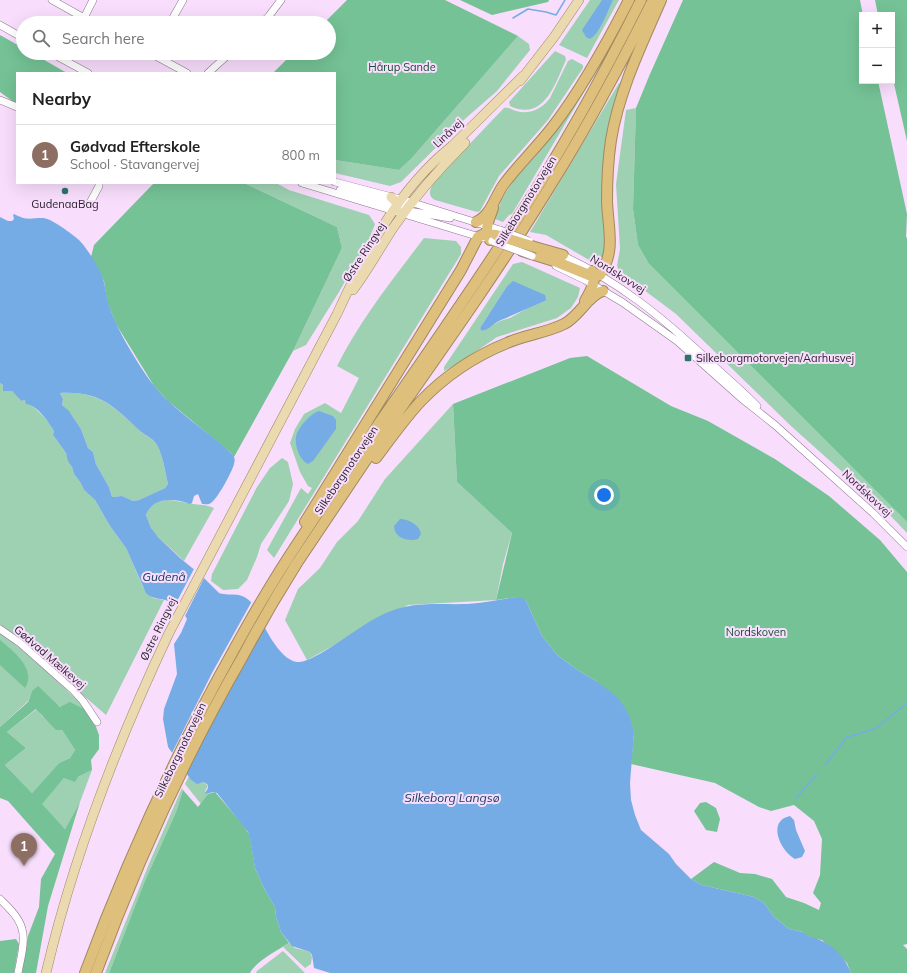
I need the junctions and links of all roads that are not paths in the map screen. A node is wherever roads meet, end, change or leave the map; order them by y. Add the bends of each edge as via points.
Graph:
1 (52, 0) edge
2 (93, 0) edge
3 (183, 0) edge
4 (281, 0) edge
5 (579, 0) edge
6 (629, 0) edge
7 (641, 0) edge
8 (653, 0) edge
9 (661, 0) edge
10 (80, 16) edge
11 (85, 16) edge
12 (174, 16) edge
13 (269, 16) edge
14 (0, 25) edge
15 (16, 34) edge
16 (64, 60) edge
17 (161, 60) edge
18 (222, 60) edge
19 (175, 70) edge
20 (86, 72) edge
21 (209, 72) edge
22 (523, 76) junction
23 (0, 100) edge
24 (16, 107) edge
25 (336, 182) edge
26 (99, 184) edge
27 (305, 184) edge
28 (391, 197) joint
29 (496, 198) junction
30 (91, 200) dead end
31 (402, 207) junction
32 (476, 222) junction
33 (490, 235) junction
34 (512, 249) joint
35 (535, 250) junction
36 (563, 255) joint
37 (594, 277) junction
38 (603, 290) junction
39 (580, 312) junction
40 (337, 314) junction
41 (775, 425) junction
42 (311, 544) junction
43 (907, 547) edge
44 (287, 556) junction
45 (0, 629) edge
46 (97, 722) dead end
47 (150, 826) junction
48 (0, 899) edge
49 (18, 973) edge
50 (46, 973) edge
51 (85, 973) edge
52 (96, 973) edge

1 - 10 street
2 - 11 street
3 - 12 street
4 - 13 street
5 - 22 main road, Linåvej
6 - 29 highway via 570,101
7 - 44 highway, Silkeborgmotorvejen via 592,94 517,220
8 - 42 highway, Silkeborgmotorvejen via 605,92 552,184
9 - 37 highway via 624,88 614,126 607,186 610,250 607,264
14 - 15 street
16 - 20 street
17 - 19 street
18 - 21 street
22 - 31 main road, Linåvej via 497,109
22 - 31 main road, Linåvej via 452,146
23 - 24 street
25 - 28 street
26 - 30 street
27 - 31 street via 340,190
28 - 31 main road
29 - 32 highway via 486,214
29 - 33 highway
31 - 32 street via 450,219
31 - 33 street
31 - 40 main road, Østre Ringvej via 365,274
31 - 40 main road, Østre Ringvej via 350,285
32 - 33 street
33 - 34 street, bridge
33 - 35 highway, bridge
33 - 44 highway via 461,270
34 - 35 highway, bridge
35 - 36 highway
35 - 37 highway
36 - 37 street, Nordskovvej
37 - 38 street, Nordskovvej
37 - 39 highway
37 - 41 street, Nordskovvej via 642,303 666,322 745,393
38 - 39 highway
38 - 41 street, Nordskovvej via 677,341
39 - 42 highway via 566,323 507,343 475,358 446,378 401,424
40 - 50 main road, Østre Ringvej via 146,681 107,776 78,858
41 - 43 street, Nordskovvej
42 - 47 highway, Silkeborgmotorvejen via 228,682
44 - 47 highway, Silkeborgmotorvejen via 272,575 245,631 192,727
45 - 46 street, Gødvad Mælkevej via 20,643 73,690
47 - 51 highway, Silkeborgmotorvejen via 112,904
47 - 52 highway, Silkeborgmotorvejen
48 - 49 street via 13,912 23,930

